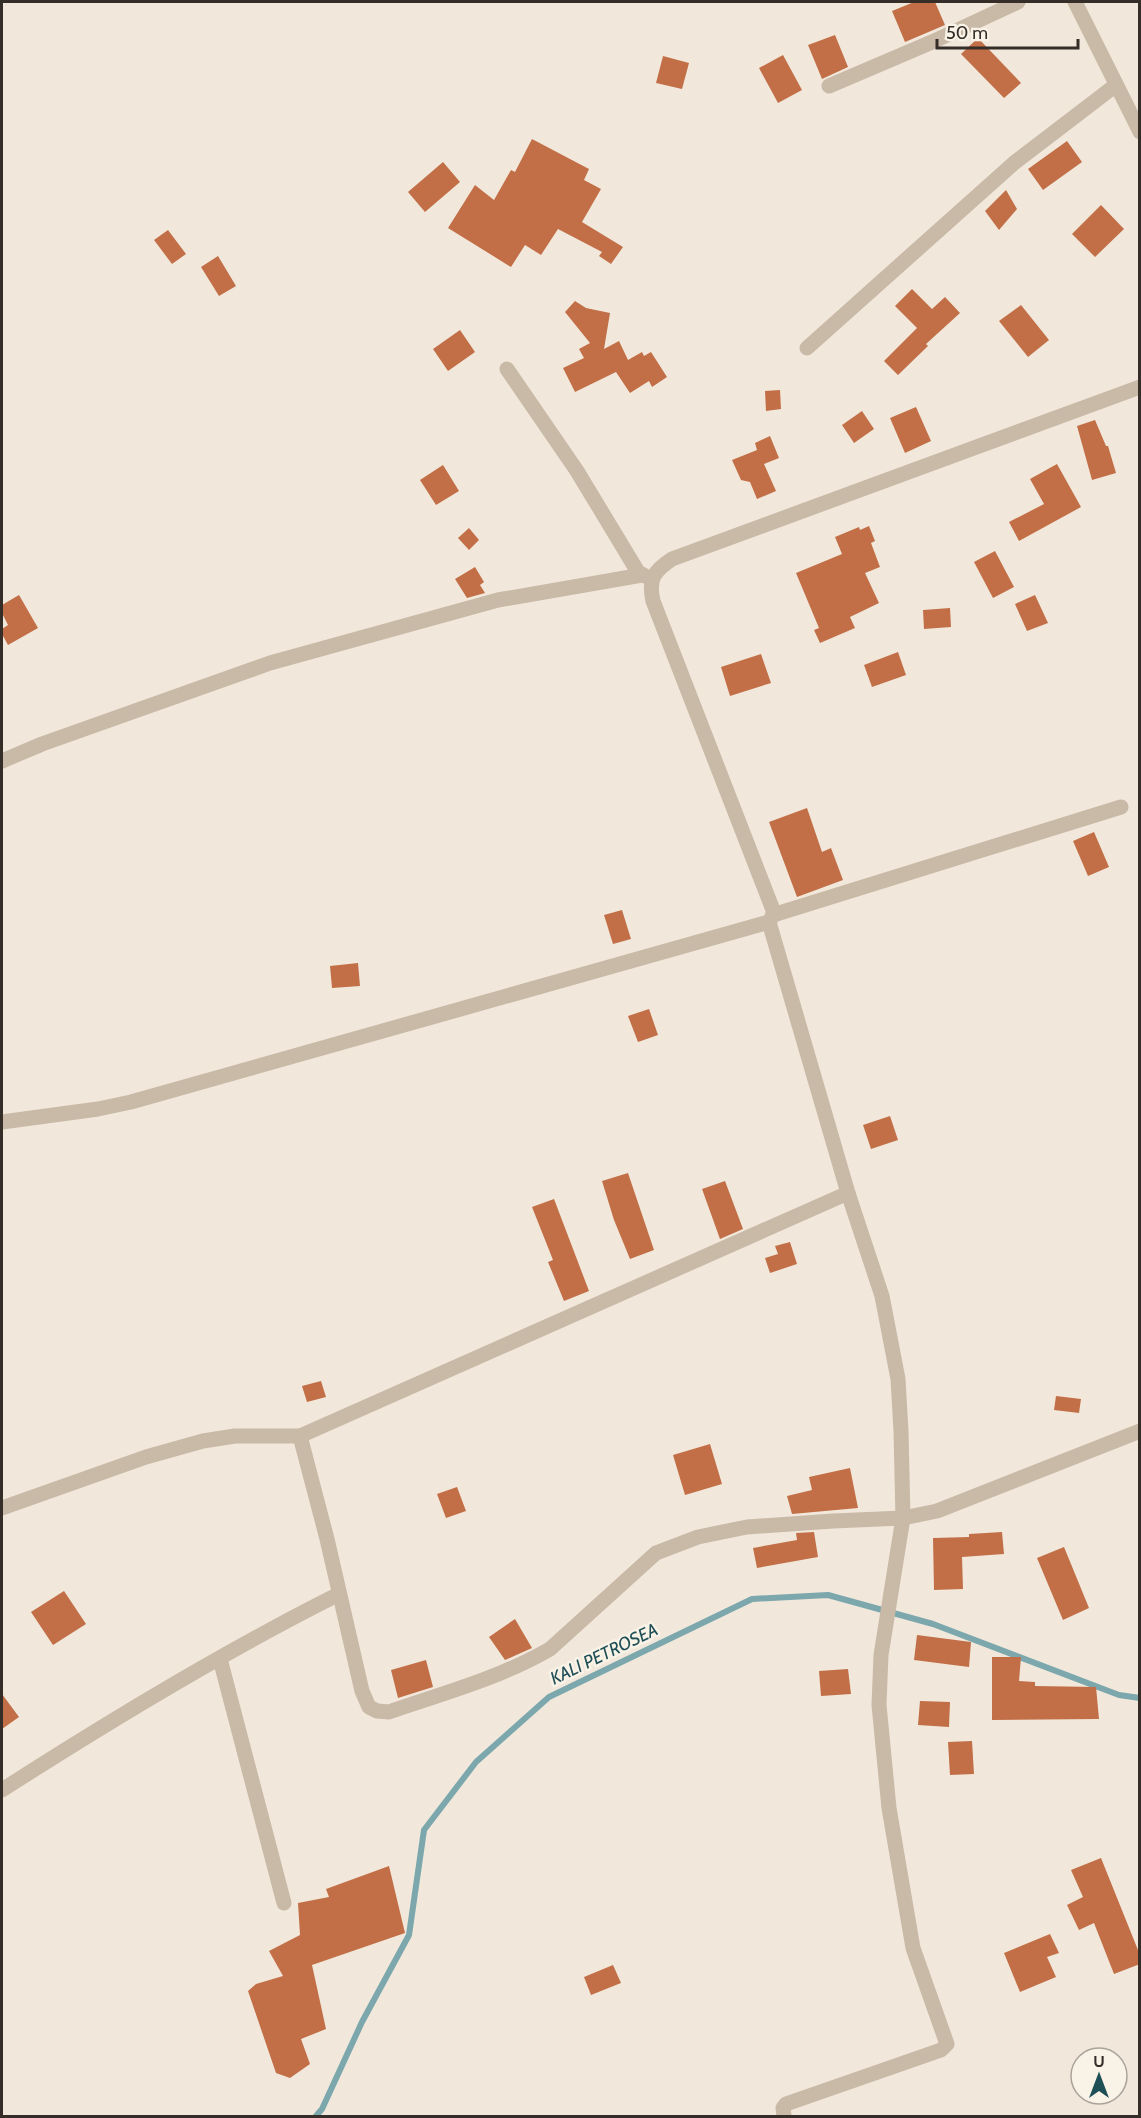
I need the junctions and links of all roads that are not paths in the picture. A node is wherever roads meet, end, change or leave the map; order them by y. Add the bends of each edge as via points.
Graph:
1 (1018, 2) edge
2 (1074, 2) edge
3 (1116, 85) junction
4 (829, 86) dead end
5 (1140, 132) edge
6 (807, 348) dead end
7 (507, 369) dead end
8 (1140, 387) edge
9 (647, 577) junction
10 (2, 761) edge
11 (1121, 807) dead end
12 (771, 919) junction
13 (2, 1122) edge
14 (849, 1193) junction
15 (1140, 1431) edge
16 (300, 1436) junction
17 (2, 1508) edge
18 (903, 1518) junction
19 (339, 1594) junction
20 (220, 1659) junction
21 (2, 1790) edge
22 (284, 1903) dead end
23 (784, 2116) edge

1 - 4 street
2 - 3 street
3 - 5 street
3 - 6 street via 1014,163
7 - 9 street via 578,471 638,572
8 - 9 street via 672,559
9 - 10 street via 498,600 270,663
9 - 12 street via 653,602 769,899
11 - 12 street
12 - 13 street via 131,1102
12 - 14 street
14 - 16 street
14 - 18 street via 882,1296 898,1380
15 - 18 street via 937,1511
16 - 17 street via 235,1436 202,1441
16 - 19 street
18 - 19 street via 747,1527 698,1537 656,1553 550,1649 510,1670 389,1712 369,1707 362,1691
18 - 23 street via 879,1687 889,1808 915,1958 947,2044 941,2050 786,2104
19 - 20 street
20 - 21 street via 97,1729
20 - 22 street

